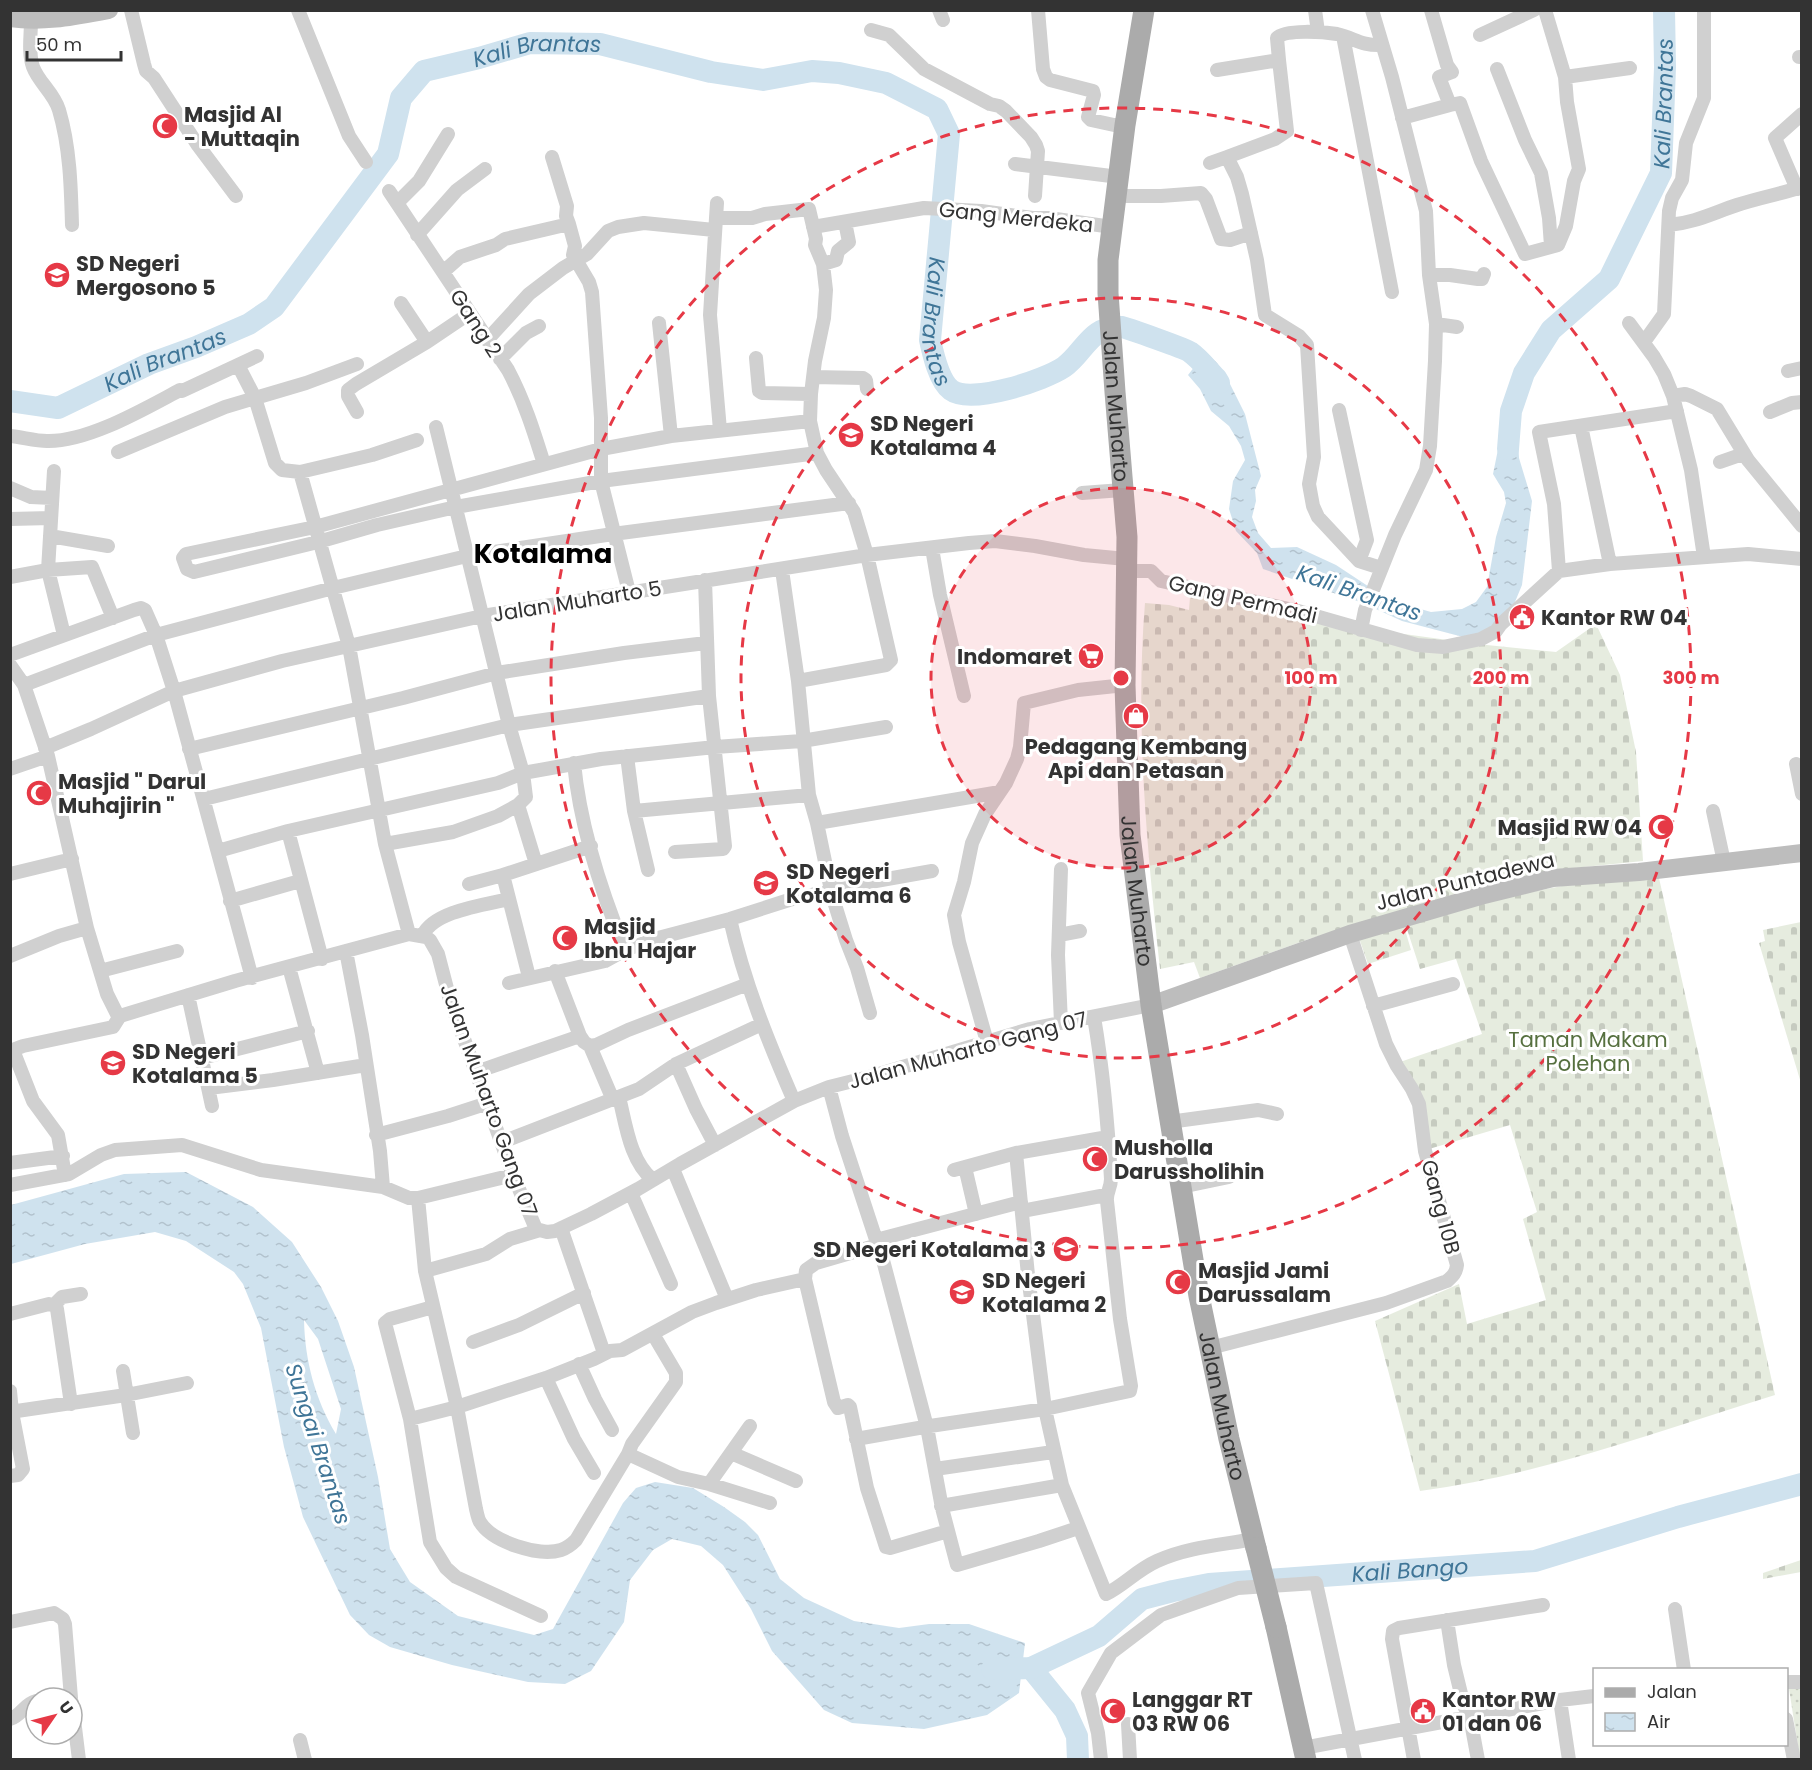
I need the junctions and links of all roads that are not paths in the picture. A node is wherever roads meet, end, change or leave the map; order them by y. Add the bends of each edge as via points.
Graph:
1 (109, 10) edge
2 (131, 10) edge
3 (298, 10) edge
4 (1038, 10) edge
5 (1144, 10) edge
6 (1315, 10) edge
7 (1372, 10) edge
8 (1431, 10) edge
9 (1534, 10) edge
10 (1545, 10) edge
11 (1704, 10) edge
12 (10, 18) edge
13 (31, 21) junction
14 (871, 30) dead end
15 (1318, 32) junction
16 (1480, 35) dead end
17 (1343, 36) junction
18 (1382, 45) junction
19 (1280, 60) junction
20 (1630, 68) dead end
21 (1497, 69) dead end
22 (1217, 70) dead end
23 (1565, 77) junction
24 (1450, 105) junction
25 (1802, 114) edge
26 (1402, 117) junction
27 (1125, 124) junction
28 (448, 134) dead end
29 (552, 157) dead end
30 (1227, 157) junction
31 (366, 162) dead end
32 (1210, 163) dead end
33 (1015, 164) dead end
34 (1036, 167) junction
35 (485, 169) dead end
36 (1117, 187) junction
37 (1799, 188) edge
38 (236, 196) dead end
39 (1035, 196) dead end
40 (717, 203) dead end
41 (845, 222) junction
42 (569, 224) junction
43 (715, 224) junction
44 (72, 225) dead end
45 (1669, 225) junction
46 (813, 227) junction
47 (1112, 227) junction
48 (1251, 233) junction
49 (417, 235) junction
50 (1551, 246) junction
51 (577, 261) junction
52 (823, 264) junction
53 (443, 272) junction
54 (1484, 274) dead end
55 (1429, 275) junction
56 (1392, 292) dead end
57 (401, 303) dead end
58 (470, 313) junction
59 (659, 323) dead end
60 (1629, 323) dead end
61 (1436, 324) junction
62 (539, 326) dead end
63 (1457, 327) dead end
64 (487, 339) junction
65 (427, 342) junction
66 (1644, 342) junction
67 (257, 356) dead end
68 (500, 358) junction
69 (756, 358) dead end
70 (357, 364) dead end
71 (238, 365) junction
72 (813, 377) junction
73 (867, 389) dead end
74 (811, 394) junction
75 (1673, 396) junction
76 (255, 399) junction
77 (1802, 402) edge
78 (1339, 411) dead end
79 (1677, 411) junction
80 (357, 412) dead end
81 (1770, 412) dead end
82 (810, 421) junction
83 (1581, 426) junction
84 (435, 427) dead end
85 (720, 430) junction
86 (10, 436) edge
87 (671, 436) junction
88 (417, 440) dead end
89 (601, 449) junction
90 (118, 452) dead end
91 (817, 453) junction
92 (1743, 454) junction
93 (1720, 462) dead end
94 (544, 464) junction
95 (54, 471) dead end
96 (300, 472) junction
97 (600, 481) junction
98 (10, 488) edge
99 (1122, 490) junction
100 (453, 491) junction
101 (1082, 493) dead end
102 (52, 498) junction
103 (849, 503) junction
104 (456, 507) junction
105 (51, 518) junction
106 (10, 519) edge
107 (1802, 526) edge
108 (315, 527) junction
109 (613, 534) junction
110 (50, 536) junction
111 (318, 542) junction
112 (108, 546) dead end
113 (932, 548) junction
114 (867, 555) junction
115 (467, 556) junction
116 (1704, 557) junction
117 (1802, 559) edge
118 (1359, 561) junction
119 (1610, 564) junction
120 (1126, 565) junction
121 (1382, 568) junction
122 (48, 570) junction
123 (782, 570) junction
124 (1559, 571) junction
125 (10, 577) edge
126 (705, 580) junction
127 (333, 588) junction
128 (630, 592) junction
129 (482, 616) junction
130 (113, 618) junction
131 (1361, 630) junction
132 (64, 635) junction
133 (156, 635) junction
134 (706, 643) junction
135 (349, 646) junction
136 (11, 664) edge
137 (497, 673) junction
138 (798, 681) junction
139 (24, 685) junction
140 (1125, 685) junction
141 (174, 691) junction
142 (709, 696) junction
143 (964, 696) dead end
144 (361, 708) junction
145 (509, 725) junction
146 (886, 727) dead end
147 (802, 741) junction
148 (716, 747) junction
149 (189, 749) junction
150 (46, 752) junction
151 (627, 756) junction
152 (370, 760) junction
153 (574, 763) junction
154 (1796, 764) dead end
155 (10, 770) edge
156 (523, 773) junction
157 (1000, 792) junction
158 (1802, 794) edge
159 (809, 795) junction
160 (204, 799) junction
161 (722, 804) junction
162 (518, 805) junction
163 (379, 810) junction
164 (634, 811) junction
165 (1713, 811) dead end
166 (817, 823) junction
167 (288, 831) junction
168 (385, 844) junction
169 (591, 846) junction
170 (218, 851) junction
171 (675, 852) dead end
172 (1802, 852) edge
173 (72, 859) junction
174 (1724, 862) junction
175 (536, 864) junction
176 (1061, 869) dead end
177 (648, 870) dead end
178 (932, 871) dead end
179 (10, 874) edge
180 (503, 875) junction
181 (300, 880) junction
182 (469, 884) dead end
183 (831, 891) junction
184 (509, 899) junction
185 (231, 901) junction
186 (730, 919) junction
187 (87, 928) junction
188 (1080, 931) dead end
189 (416, 934) junction
190 (1350, 934) junction
191 (1059, 935) junction
192 (625, 950) junction
193 (177, 951) dead end
194 (346, 951) junction
195 (10, 956) edge
196 (322, 958) junction
197 (289, 967) junction
198 (99, 971) junction
199 (555, 971) junction
200 (529, 977) junction
201 (252, 978) junction
202 (509, 983) dead end
203 (748, 984) junction
204 (1453, 984) dead end
205 (188, 995) junction
206 (1151, 1005) junction
207 (1372, 1006) junction
208 (870, 1013) dead end
209 (120, 1016) junction
210 (1094, 1017) junction
211 (1061, 1023) junction
212 (762, 1024) junction
213 (308, 1031) junction
214 (585, 1041) junction
215 (987, 1042) junction
216 (12, 1050) edge
217 (202, 1058) junction
218 (676, 1064) junction
219 (366, 1065) junction
220 (477, 1072) junction
221 (318, 1073) junction
222 (829, 1087) junction
223 (208, 1088) junction
224 (616, 1098) junction
225 (794, 1101) junction
226 (488, 1103) junction
227 (212, 1106) dead end
228 (1277, 1114) dead end
229 (1169, 1122) junction
230 (376, 1135) junction
231 (1108, 1137) junction
232 (502, 1142) junction
233 (715, 1145) junction
234 (1016, 1153) junction
235 (63, 1156) junction
236 (10, 1162) edge
237 (673, 1169) junction
238 (64, 1175) junction
239 (513, 1175) junction
240 (1229, 1177) dead end
241 (653, 1180) junction
242 (10, 1185) edge
243 (383, 1187) junction
244 (1181, 1187) junction
245 (631, 1193) junction
246 (1106, 1195) junction
247 (418, 1198) junction
248 (1022, 1207) junction
249 (976, 1214) junction
250 (561, 1228) junction
251 (540, 1230) junction
252 (877, 1242) junction
253 (425, 1271) junction
254 (805, 1279) junction
255 (670, 1284) dead end
256 (584, 1293) junction
257 (81, 1294) dead end
258 (727, 1299) junction
259 (54, 1305) junction
260 (433, 1307) junction
261 (10, 1314) edge
262 (653, 1334) junction
263 (473, 1342) dead end
264 (1210, 1348) junction
265 (604, 1353) junction
266 (579, 1364) junction
267 (123, 1371) dead end
268 (546, 1378) junction
269 (187, 1383) dead end
270 (10, 1391) edge
271 (126, 1395) junction
272 (71, 1404) junction
273 (457, 1407) junction
274 (1045, 1409) junction
275 (11, 1412) edge
276 (410, 1419) junction
277 (750, 1426) dead end
278 (927, 1427) junction
279 (612, 1430) dead end
280 (133, 1433) dead end
281 (856, 1439) junction
282 (1053, 1452) junction
283 (628, 1454) junction
284 (730, 1454) junction
285 (935, 1469) junction
286 (594, 1473) dead end
287 (10, 1476) edge
288 (796, 1481) dead end
289 (710, 1484) junction
290 (1062, 1485) junction
291 (770, 1503) dead end
292 (941, 1506) junction
293 (1078, 1528) junction
294 (948, 1531) junction
295 (1255, 1544) junction
296 (1543, 1605) dead end
297 (1675, 1609) dead end
298 (541, 1616) dead end
299 (1447, 1620) junction
300 (10, 1622) edge
301 (1684, 1668) edge
302 (67, 1686) edge
303 (1593, 1696) edge
304 (1560, 1700) junction
305 (24, 1708) edge
306 (1470, 1717) junction
307 (10, 1719) edge
308 (1128, 1724) dead end
309 (1409, 1729) junction
310 (1788, 1729) edge
311 (300, 1740) dead end
312 (1305, 1754) edge
313 (305, 1760) edge
314 (1101, 1760) edge
315 (1130, 1760) edge
316 (1355, 1760) edge
317 (1414, 1760) edge
318 (1478, 1760) edge
319 (1569, 1760) edge
320 (1794, 1760) edge

1 - 13 street
2 - 38 street via 146,71
3 - 31 street via 350,136
4 - 27 street via 1046,77 1093,91 1088,117 1091,120
5 - 27 main road, Jalan Muharto
6 - 15 street
7 - 18 street
8 - 24 street via 1452,72 1439,76
9 - 16 street
10 - 23 street
11 - 45 street via 1704,98 1686,143 1682,180 1672,198
12 - 13 street
13 - 44 street via 33,68 55,99 62,121 69,159
14 - 34 street via 889,35 924,69 1006,111 1036,145
15 - 17 street
15 - 19 street via 1280,35
17 - 18 street via 1362,44
17 - 56 street
18 - 26 street
19 - 22 street
19 - 30 street via 1287,130 1275,139
20 - 23 street
21 - 50 street via 1541,174
23 - 50 street via 1579,169 1566,226 1558,244
24 - 26 street
24 - 50 street via 1460,103 1481,161 1525,254
25 - 37 street via 1775,138
26 - 55 street via 1426,211
27 - 36 main road, Jalan Muharto
28 - 49 street, Gang 2 via 419,181 393,197
29 - 42 street
30 - 32 street
30 - 48 street via 1237,177
33 - 34 street
34 - 36 street
34 - 39 street
35 - 49 street via 457,189
36 - 47 main road, Jalan Muharto
36 - 48 street via 1161,196 1199,192 1206,199 1222,240
37 - 45 street via 1685,224
40 - 43 street
41 - 46 street, Gang Merdeka
41 - 47 street, Gang Merdeka via 924,208
41 - 52 street via 849,242 838,251 836,260
42 - 51 street
42 - 53 street via 505,239 460,257
43 - 46 street via 805,202
43 - 51 street via 644,223 618,227 608,231
43 - 85 street via 710,315
45 - 66 street via 1664,314
46 - 52 street
47 - 99 main road, Jalan Muharto via 1108,293
48 - 118 street via 1265,315 1299,336 1308,350 1314,457 1309,484 1313,506 1318,517
49 - 53 street, Gang 2
51 - 64 street via 529,294
51 - 89 street via 589,282 594,302
52 - 72 street via 825,307
53 - 58 street, Gang 2
54 - 55 street via 1482,279
55 - 61 street
57 - 65 street
58 - 64 street, Gang 2
58 - 65 street
59 - 87 street
60 - 66 street
61 - 63 street
61 - 121 street via 1426,470
62 - 68 street
64 - 68 street, Gang 2
65 - 80 street via 348,390
66 - 75 street
67 - 71 street
68 - 94 street, Gang 2 via 517,388
69 - 74 street via 757,388 762,393
70 - 76 street
71 - 76 street
71 - 86 street via 97,430 48,441
72 - 73 street via 863,378
72 - 74 street
74 - 82 street
75 - 79 street
75 - 92 street via 1684,394 1717,409
76 - 90 street via 225,407
76 - 96 street via 275,463 282,470
77 - 81 street
78 - 118 street via 1367,540
79 - 83 street
79 - 116 street via 1692,470
82 - 85 street
82 - 91 street
83 - 119 street
83 - 124 street via 1539,432 1554,504
84 - 100 street
85 - 87 street
87 - 89 street
88 - 96 street
89 - 94 street
89 - 97 street
91 - 97 street
91 - 103 street
92 - 93 street
92 - 107 street
94 - 100 street
95 - 102 street
96 - 108 street, Jalan Muharto Gang 07
97 - 104 street
97 - 109 street
98 - 102 street via 31,497
99 - 101 street
99 - 120 main road, Jalan Muharto
100 - 104 street
100 - 108 street
102 - 105 street
103 - 109 street
103 - 114 street
104 - 111 street
104 - 115 street
105 - 106 street
105 - 110 street
108 - 111 street, Jalan Muharto Gang 07
108 - 111 street via 186,554 184,564 194,572
109 - 115 street
109 - 128 street
110 - 112 street
110 - 122 street
111 - 127 street, Jalan Muharto Gang 07
113 - 114 street, Jalan Muharto 5
113 - 120 street, Jalan Muharto 5 via 995,542
113 - 143 street
114 - 123 street, Jalan Muharto 5
114 - 138 street via 890,662
115 - 127 street
115 - 129 street
116 - 117 street via 1748,554
116 - 119 street
118 - 121 street
119 - 124 street
120 - 131 street, Gang Permadi via 1151,572 1161,581 1298,611
120 - 140 main road, Jalan Muharto
121 - 131 street
122 - 125 street
122 - 130 street via 92,567
122 - 132 street
123 - 126 street, Jalan Muharto 5
123 - 138 street
124 - 131 street, Gang Permadi via 1496,631 1481,639 1443,647 1417,645
126 - 128 street, Jalan Muharto 5
126 - 134 street
127 - 133 street
127 - 135 street, Jalan Muharto Gang 07
128 - 129 street, Jalan Muharto 5
129 - 135 street, Jalan Muharto 5
129 - 137 street
130 - 132 street
130 - 133 street via 144,609
132 - 136 street
133 - 139 street
133 - 141 street
134 - 137 street
134 - 142 street
135 - 141 street, Jalan Muharto 5
135 - 144 street, Jalan Muharto Gang 07
136 - 139 street
137 - 144 street
137 - 145 street
138 - 147 street
139 - 150 street
140 - 157 street via 1078,690 1024,703 1017,759
140 - 206 main road, Jalan Muharto via 1130,835
141 - 149 street
141 - 150 street, Jalan Muharto 5
142 - 145 street
142 - 148 street
144 - 149 street
144 - 152 street, Jalan Muharto Gang 07
145 - 152 street
145 - 156 street
146 - 147 street
147 - 148 street
147 - 159 street
148 - 151 street
148 - 161 street
149 - 160 street
150 - 155 street, Jalan Muharto 5
150 - 173 street
151 - 153 street
151 - 164 street
152 - 160 street
152 - 163 street, Jalan Muharto Gang 07
153 - 156 street
153 - 169 street via 577,796
154 - 158 street
156 - 162 street via 526,797
156 - 163 street via 498,783
157 - 166 street
157 - 215 street via 972,843 954,915
159 - 161 street
159 - 166 street
160 - 170 street
161 - 164 street
161 - 171 street via 724,848
162 - 168 street via 460,830
162 - 175 street
163 - 167 street
163 - 168 street, Jalan Muharto Gang 07
164 - 177 street
165 - 174 street
166 - 183 street
167 - 170 street
167 - 181 street
168 - 189 street, Jalan Muharto Gang 07
169 - 175 street
169 - 192 street
170 - 185 street
172 - 174 street, Jalan Puntadewa
173 - 179 street
173 - 187 street
174 - 190 street, Jalan Puntadewa via 1554,878
175 - 180 street
176 - 191 street
178 - 183 street
180 - 182 street
180 - 184 street
181 - 185 street
181 - 196 street
183 - 186 street
183 - 208 street
184 - 189 street via 460,911 434,921
184 - 200 street
185 - 201 street
186 - 192 street
186 - 203 street
187 - 195 street
187 - 198 street
188 - 191 street
189 - 194 street
189 - 220 street, Jalan Muharto Gang 07 via 430,940 438,954 450,1000
190 - 206 street, Jalan Puntadewa
190 - 207 street, Gang 10B
191 - 211 street
192 - 199 street via 605,960
193 - 198 street
194 - 196 street
194 - 219 street
196 - 197 street
197 - 201 street
197 - 213 street
198 - 209 street via 111,1004
199 - 200 street
199 - 214 street
200 - 202 street
201 - 205 street
203 - 212 street
203 - 214 street via 596,1045
204 - 207 street
205 - 209 street
205 - 217 street
206 - 210 street, Jalan Muharto Gang 07
206 - 229 main road, Jalan Muharto
207 - 264 street, Gang 10B via 1396,1066 1419,1104 1425,1151 1457,1265 1455,1274 1447,1281 1386,1302
209 - 216 street via 113,1027
210 - 211 street, Jalan Muharto Gang 07
210 - 231 street
211 - 215 street, Jalan Muharto Gang 07
212 - 218 street
212 - 225 street
213 - 217 street
213 - 221 street
214 - 220 street
214 - 224 street
215 - 222 street, Jalan Muharto Gang 07
216 - 235 street via 33,1101 58,1135
217 - 223 street
218 - 224 street via 648,1084
218 - 233 street
219 - 221 street
219 - 230 street
220 - 226 street, Jalan Muharto Gang 07
221 - 223 street
222 - 225 street, Jalan Muharto Gang 07
222 - 252 street
223 - 227 street
224 - 232 street
224 - 241 street via 631,1144
225 - 233 street, Jalan Muharto Gang 07
226 - 230 street
226 - 232 street, Jalan Muharto Gang 07
228 - 229 street via 1258,1110
229 - 244 main road, Jalan Muharto
230 - 243 street
231 - 234 street
231 - 246 street via 1111,1187
232 - 239 street, Jalan Muharto Gang 07
233 - 237 street, Jalan Muharto Gang 07
234 - 248 street
234 - 249 street via 959,1168
235 - 236 street
235 - 238 street
237 - 241 street, Jalan Muharto Gang 07
237 - 258 street
238 - 242 street
238 - 243 street via 115,1150 182,1145 280,1174
239 - 247 street
239 - 251 street, Jalan Muharto Gang 07 via 531,1221
240 - 244 street
241 - 245 street, Jalan Muharto Gang 07
243 - 247 street
244 - 264 main road, Jalan Muharto
245 - 250 street, Jalan Muharto Gang 07
245 - 255 street
246 - 248 street
246 - 274 street via 1131,1389
247 - 253 street
248 - 249 street
248 - 274 street
249 - 252 street
250 - 251 street, Jalan Muharto Gang 07
250 - 256 street
251 - 253 street via 510,1239 486,1254
252 - 254 street via 816,1263 806,1270
252 - 278 street
253 - 260 street
254 - 258 street
254 - 281 street via 834,1402 838,1408 850,1407
256 - 263 street via 519,1325
256 - 265 street
257 - 259 street via 62,1298
258 - 262 street via 692,1312
259 - 261 street
259 - 272 street
260 - 273 street
260 - 276 street via 385,1323
262 - 265 street via 622,1350
262 - 283 street via 677,1379
264 - 295 main road, Jalan Muharto
265 - 266 street
266 - 268 street
266 - 279 street
267 - 271 street
268 - 273 street
268 - 286 street
269 - 271 street
270 - 275 street
271 - 272 street
271 - 280 street
272 - 275 street
273 - 276 street
273 - 283 street via 480,1522 495,1536 525,1549 563,1550 576,1539
274 - 278 street
274 - 282 street
275 - 287 street via 23,1469
276 - 298 street via 434,1551 456,1577
277 - 284 street
278 - 281 street
278 - 285 street
281 - 294 street via 886,1547
282 - 285 street
282 - 290 street
283 - 289 street via 678,1477
284 - 288 street
284 - 289 street
285 - 292 street
289 - 291 street
290 - 292 street
290 - 293 street
292 - 294 street
293 - 294 street via 957,1565
293 - 295 street via 1106,1594 1158,1560 1188,1550
295 - 312 main road, Jalan Muharto, bridge
296 - 299 street
297 - 301 street
299 - 306 street via 1454,1665
299 - 309 street via 1399,1628 1392,1634
300 - 302 street via 54,1613 63,1619
303 - 304 street
304 - 306 street
304 - 319 street
305 - 307 street
306 - 309 street
306 - 318 street
308 - 315 street
309 - 312 street
309 - 317 street
310 - 320 street
311 - 313 street
314 - 316 street via 1088,1693 1111,1653 1161,1615 1238,1588 1316,1583

